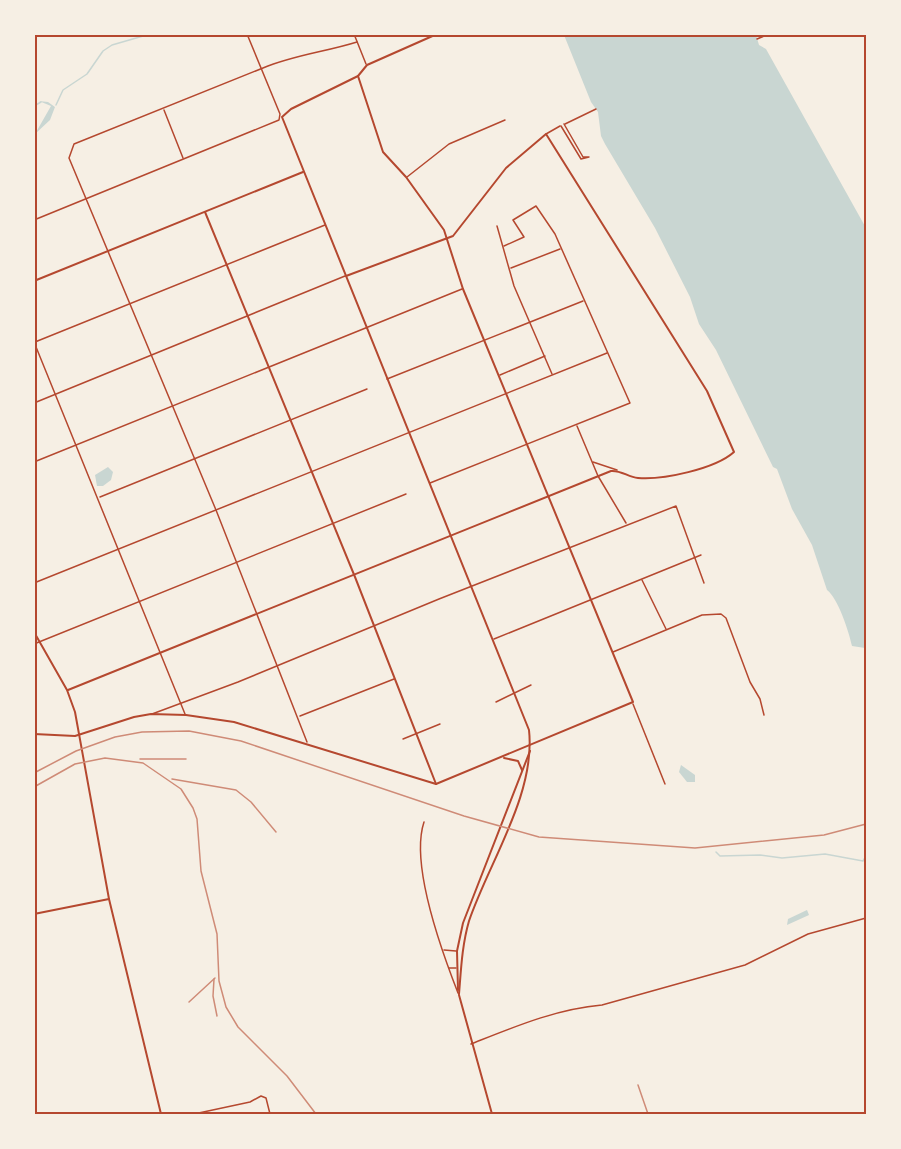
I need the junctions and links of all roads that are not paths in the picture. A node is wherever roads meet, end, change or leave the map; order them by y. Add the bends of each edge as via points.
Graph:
1 (247, 34) edge
2 (354, 34) edge
3 (437, 34) edge
4 (769, 34) edge
5 (757, 39) dead end
6 (357, 42) junction
7 (366, 65) junction
8 (261, 68) junction
9 (358, 76) junction
10 (163, 108) junction
11 (596, 109) dead end
12 (282, 117) junction
13 (505, 120) dead end
14 (564, 124) junction
15 (561, 126) junction
16 (546, 134) junction
17 (184, 159) junction
18 (303, 172) junction
19 (406, 177) junction
20 (86, 200) junction
21 (205, 212) junction
22 (34, 220) edge
23 (325, 225) junction
24 (497, 226) dead end
25 (446, 239) junction
26 (504, 246) junction
27 (561, 248) junction
28 (109, 251) junction
29 (227, 265) junction
30 (510, 269) junction
31 (346, 276) junction
32 (34, 281) edge
33 (463, 289) junction
34 (584, 301) junction
35 (131, 304) junction
36 (248, 316) junction
37 (531, 321) junction
38 (366, 328) junction
39 (484, 340) junction
40 (35, 342) edge
41 (607, 353) junction
42 (152, 354) junction
43 (545, 356) junction
44 (269, 369) junction
45 (499, 375) junction
46 (552, 375) junction
47 (387, 379) junction
48 (367, 389) dead end
49 (506, 393) junction
50 (56, 394) junction
51 (34, 403) edge
52 (174, 406) junction
53 (289, 420) junction
54 (576, 425) junction
55 (408, 432) junction
56 (77, 444) junction
57 (527, 444) junction
58 (194, 458) junction
59 (592, 461) junction
60 (34, 462) edge
61 (311, 471) junction
62 (621, 472) junction
63 (598, 476) junction
64 (430, 483) junction
65 (406, 494) dead end
66 (547, 496) junction
67 (99, 497) junction
68 (216, 510) junction
69 (333, 523) junction
70 (627, 524) junction
71 (451, 535) junction
72 (568, 547) junction
73 (120, 549) junction
74 (701, 555) dead end
75 (696, 556) junction
76 (236, 561) junction
77 (354, 574) junction
78 (642, 579) junction
79 (34, 583) edge
80 (705, 583) dead end
81 (472, 586) junction
82 (141, 600) junction
83 (591, 600) junction
84 (257, 614) junction
85 (374, 626) junction
86 (667, 630) junction
87 (34, 632) edge
88 (494, 639) junction
89 (40, 641) junction
90 (34, 644) edge
91 (163, 652) junction
92 (612, 652) junction
93 (278, 665) junction
94 (394, 679) junction
95 (531, 685) dead end
96 (67, 690) junction
97 (515, 694) junction
98 (496, 702) dead end
99 (633, 702) junction
100 (182, 704) junction
101 (151, 714) junction
102 (186, 715) junction
103 (764, 715) dead end
104 (299, 717) junction
105 (440, 724) dead end
106 (34, 734) edge
107 (417, 734) junction
108 (403, 739) dead end
109 (307, 743) junction
110 (531, 746) junction
111 (501, 758) junction
112 (528, 760) junction
113 (522, 773) junction
114 (436, 784) junction
115 (665, 784) dead end
116 (424, 822) dead end
117 (110, 899) junction
118 (34, 914) edge
119 (867, 918) edge
120 (444, 950) junction
121 (457, 951) junction
122 (449, 968) junction
123 (456, 968) junction
124 (460, 973) junction
125 (451, 974) junction
126 (456, 978) junction
127 (459, 994) junction
128 (471, 1044) junction
129 (161, 1114) edge
130 (194, 1114) edge
131 (270, 1114) edge
132 (492, 1114) edge

1 - 8 street
2 - 6 street
3 - 7 street
4 - 5 street
6 - 7 street
6 - 8 street via 316,55 293,56
7 - 9 street
8 - 10 street
8 - 12 street
9 - 12 street
9 - 19 street via 383,152
10 - 17 street
10 - 20 street via 74,144 69,158
11 - 14 street
12 - 17 street
12 - 18 street
13 - 19 street via 449,144
14 - 15 street
14 - 15 street via 583,157 589,157 581,159
15 - 16 street
16 - 25 street via 506,168 460,230
16 - 62 street via 707,391 734,449 732,454 699,469 681,473 637,478
17 - 20 street
18 - 21 street
18 - 23 street
19 - 25 street via 444,230
20 - 22 street
20 - 28 street
21 - 28 street
21 - 29 street
23 - 29 street
23 - 31 street
24 - 26 street
25 - 31 street
25 - 33 street
26 - 27 street via 524,237 513,220 536,206
26 - 30 street
27 - 30 street
27 - 34 street
28 - 32 street
28 - 35 street
29 - 35 street
29 - 36 street
30 - 37 street
31 - 36 street
31 - 38 street
33 - 38 street
33 - 39 street
34 - 37 street
34 - 41 street
35 - 40 street
35 - 42 street
36 - 42 street
36 - 44 street
37 - 39 street
37 - 43 street
38 - 44 street
38 - 47 street
39 - 45 street
39 - 47 street
40 - 50 street
41 - 46 street
41 - 54 street via 630,403
42 - 50 street
42 - 52 street
43 - 45 street
43 - 46 street
44 - 52 street
44 - 53 street
45 - 49 street
46 - 49 street
47 - 55 street
48 - 53 street
49 - 55 street
49 - 57 street
50 - 51 street
50 - 56 street
52 - 56 street
52 - 58 street
53 - 58 street
53 - 61 street
54 - 57 street
54 - 59 street
55 - 61 street
55 - 64 street
56 - 60 street
56 - 67 street
57 - 64 street
57 - 66 street
58 - 67 street
58 - 68 street
59 - 62 street
59 - 63 street
61 - 68 street
61 - 69 street
62 - 63 street
63 - 66 street
63 - 70 street
64 - 71 street
65 - 69 street
66 - 71 street
66 - 72 street
67 - 73 street
68 - 73 street
68 - 76 street
69 - 76 street
69 - 77 street
70 - 72 street
70 - 75 street via 676,506
71 - 77 street
71 - 81 street
72 - 81 street
72 - 83 street
73 - 79 street
73 - 82 street
74 - 75 street
75 - 78 street
75 - 80 street
76 - 82 street
76 - 84 street
77 - 84 street
77 - 85 street
78 - 83 street
78 - 86 street
81 - 85 street
81 - 88 street
82 - 89 street
82 - 91 street
83 - 88 street
83 - 92 street
84 - 91 street
84 - 93 street
85 - 93 street
85 - 94 street
86 - 92 street
86 - 103 street via 712,613 726,618
87 - 89 street
88 - 97 street
89 - 90 street
89 - 96 street
91 - 96 street
91 - 100 street
92 - 99 street
93 - 100 street
93 - 104 street
94 - 104 street
94 - 107 street
95 - 97 street
96 - 117 street via 75,712
97 - 98 street
97 - 110 street
99 - 110 street
99 - 115 street
100 - 101 street
100 - 102 street
101 - 102 street
101 - 106 street via 82,735
102 - 109 street via 234,722
104 - 109 street
105 - 107 street
107 - 108 street
107 - 114 street
109 - 114 street
110 - 111 street
110 - 112 street
111 - 113 street via 519,762
111 - 114 street
112 - 113 street
112 - 124 street via 511,817 470,920
113 - 121 street via 467,914
116 - 120 street via 423,881
117 - 118 street
117 - 129 street
119 - 128 street via 808,934 745,965 540,1018
120 - 121 street
120 - 122 street
121 - 123 street
122 - 123 street
122 - 125 street
123 - 126 street
124 - 126 street
124 - 127 street
125 - 126 street
125 - 127 street
126 - 127 street
127 - 128 street
128 - 132 street
130 - 131 street via 265,1096

